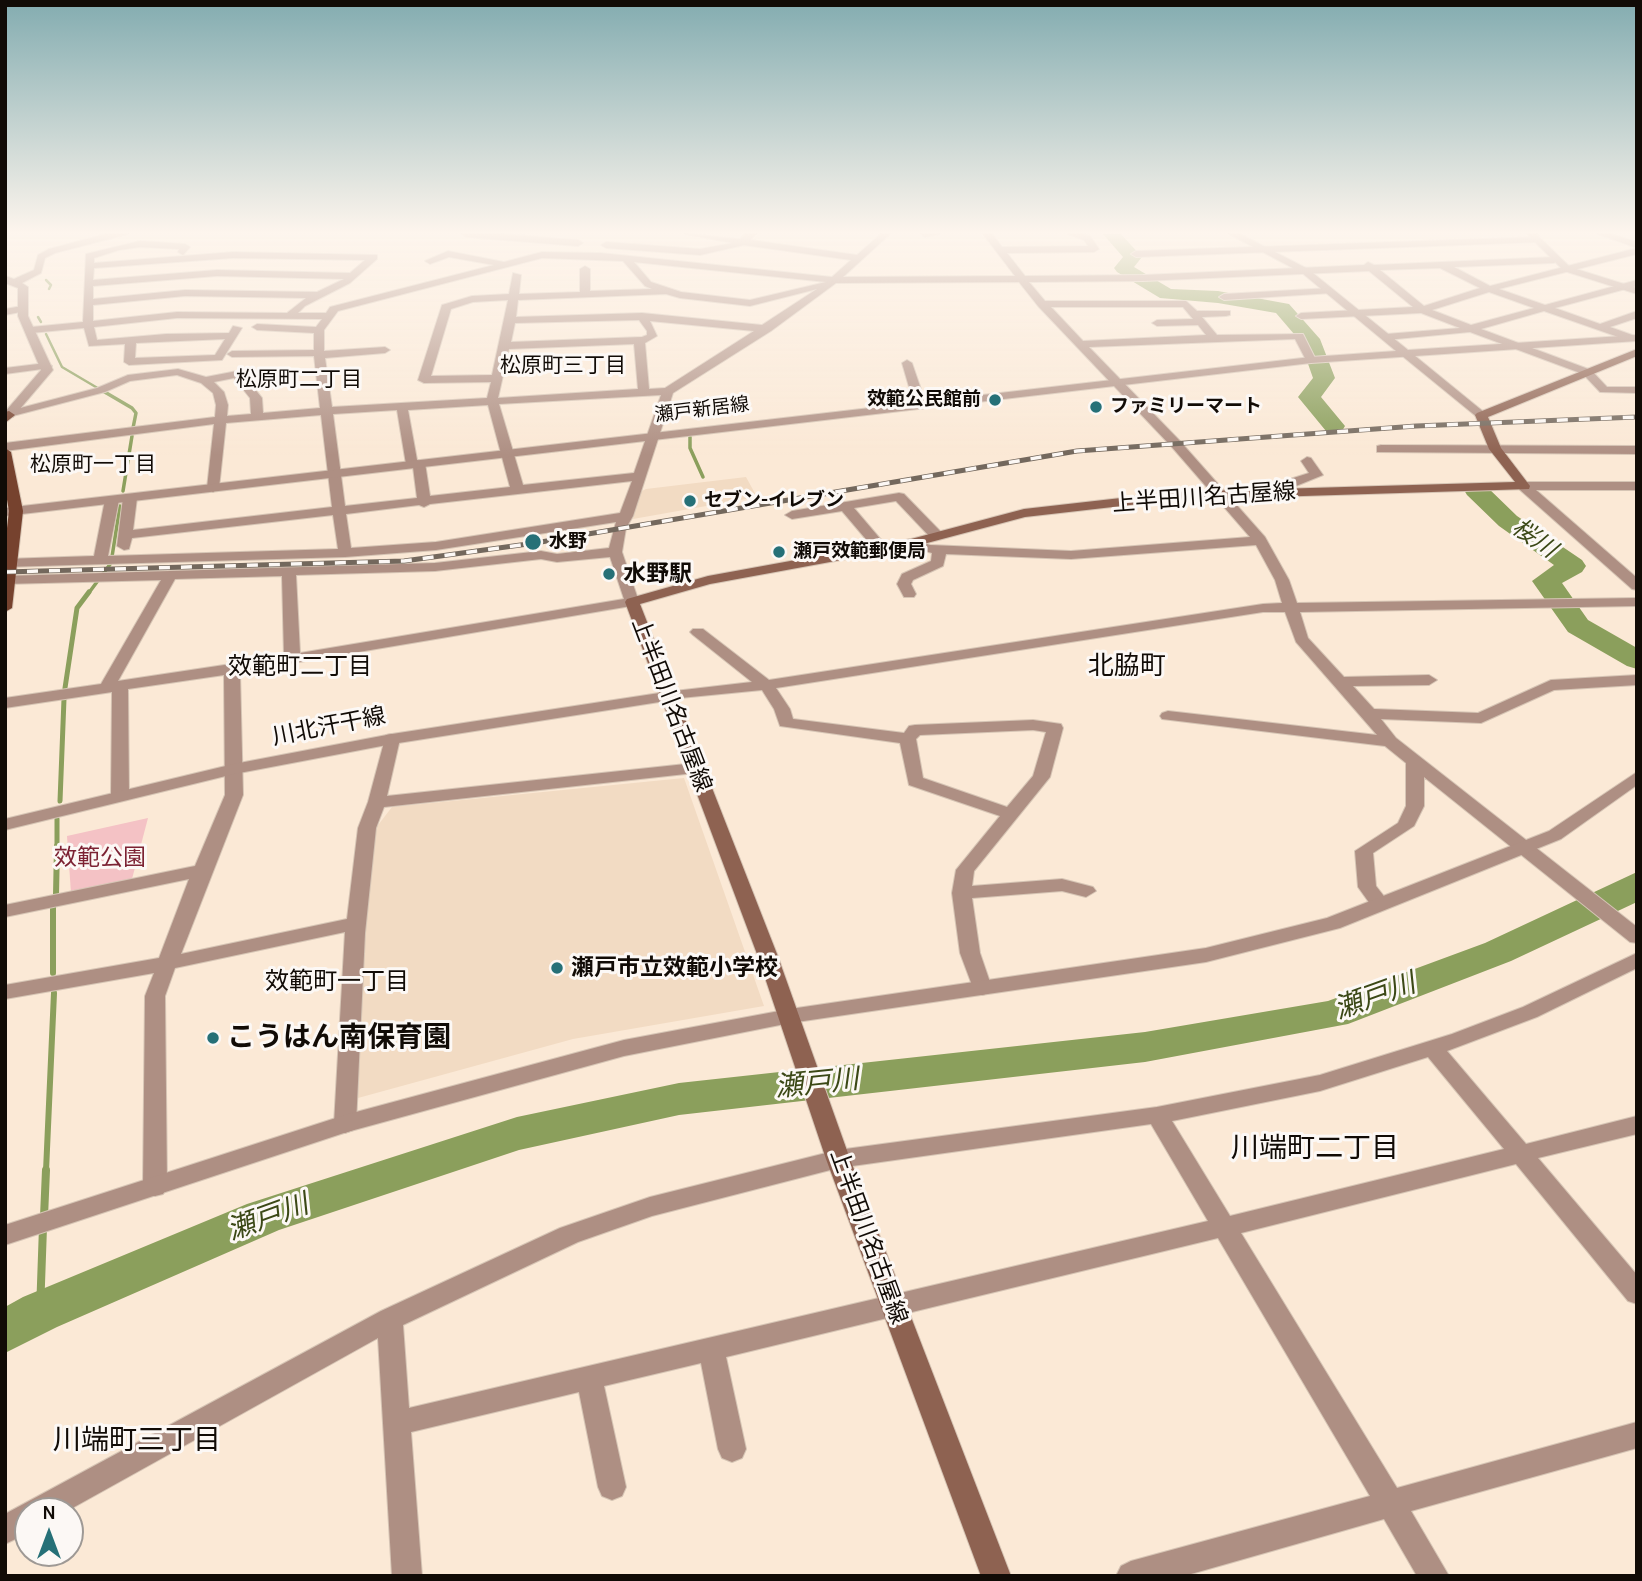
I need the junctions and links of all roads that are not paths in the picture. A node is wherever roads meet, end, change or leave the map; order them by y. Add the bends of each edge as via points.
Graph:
1 (89, 308) edge
2 (300, 308) edge
3 (339, 308) edge
4 (446, 308) edge
5 (513, 308) edge
6 (795, 308) edge
7 (1046, 308) edge
8 (1189, 308) edge
9 (1350, 308) edge
10 (1419, 308) edge
11 (1429, 308) edge
12 (1542, 308) joint
13 (22, 309) joint
14 (1422, 310) junction
15 (5, 312) edge
16 (1226, 313) dead end
17 (1357, 313) junction
18 (252, 314) junction
19 (1637, 314) edge
20 (290, 315) junction
21 (329, 316) junction
22 (642, 316) junction
23 (1301, 316) dead end
24 (1198, 318) junction
25 (511, 320) junction
26 (88, 323) junction
27 (1157, 323) dead end
28 (257, 327) dead end
29 (1600, 327) junction
30 (767, 329) junction
31 (1469, 329) junction
32 (31, 330) junction
33 (319, 330) junction
34 (232, 335) junction
35 (1386, 337) junction
36 (1214, 338) junction
37 (1634, 338) edge
38 (131, 340) junction
39 (639, 340) junction
40 (1080, 344) junction
41 (505, 346) junction
42 (1518, 346) junction
43 (384, 349) dead end
44 (1637, 352) edge
45 (1405, 353) junction
46 (232, 354) dead end
47 (319, 354) junction
48 (1311, 360) junction
49 (907, 363) dead end
50 (46, 366) junction
51 (5, 371) edge
52 (1587, 372) junction
53 (496, 377) junction
54 (205, 381) junction
55 (1114, 382) junction
56 (1637, 390) edge
57 (644, 391) junction
58 (668, 391) junction
59 (492, 400) junction
60 (920, 404) junction
61 (402, 406) junction
62 (329, 411) junction
63 (1481, 415) junction
64 (257, 417) junction
65 (6, 419) edge
66 (219, 420) junction
67 (651, 435) junction
68 (1381, 449) dead end
69 (1495, 449) junction
70 (5, 450) edge
71 (1637, 450) edge
72 (508, 452) junction
73 (1307, 461) dead end
74 (415, 464) junction
75 (334, 472) junction
76 (638, 476) junction
77 (1524, 486) junction
78 (212, 488) junction
79 (1633, 489) edge
80 (518, 491) junction
81 (1292, 492) junction
82 (1222, 494) junction
83 (130, 498) junction
84 (112, 500) junction
85 (424, 503) junction
86 (845, 506) junction
87 (10, 512) edge
88 (340, 513) junction
89 (792, 515) dead end
90 (626, 516) junction
91 (125, 536) junction
92 (1260, 540) junction
93 (912, 543) joint
94 (938, 543) junction
95 (881, 548) junction
96 (615, 552) junction
97 (345, 553) junction
98 (103, 560) junction
99 (122, 560) junction
100 (7, 563) edge
101 (289, 573) junction
102 (170, 576) junction
103 (7, 580) edge
104 (1637, 586) edge
105 (909, 594) dead end
106 (632, 602) junction
107 (1637, 602) edge
108 (1289, 606) junction
109 (5, 608) edge
110 (698, 632) dead end
111 (292, 658) junction
112 (232, 669) junction
113 (1429, 680) dead end
114 (1637, 680) edge
115 (1339, 682) junction
116 (766, 685) junction
117 (114, 687) junction
118 (667, 696) junction
119 (5, 703) edge
120 (1370, 714) junction
121 (1168, 716) dead end
122 (393, 739) junction
123 (908, 739) junction
124 (1391, 742) junction
125 (1415, 760) junction
126 (695, 768) junction
127 (234, 769) junction
128 (1637, 776) edge
129 (120, 796) junction
130 (377, 802) junction
131 (1012, 814) junction
132 (5, 825) edge
133 (1523, 847) junction
134 (202, 870) junction
135 (1086, 891) dead end
136 (961, 893) junction
137 (1380, 904) junction
138 (5, 911) edge
139 (357, 923) junction
140 (1637, 937) edge
141 (1637, 960) edge
142 (169, 963) junction
143 (982, 988) junction
144 (5, 992) edge
145 (790, 1016) junction
146 (1432, 1047) junction
147 (1157, 1115) junction
148 (345, 1124) junction
149 (1637, 1125) edge
150 (1521, 1153) junction
151 (838, 1159) junction
152 (155, 1187) junction
153 (1225, 1227) junction
154 (16, 1231) edge
155 (1637, 1293) edge
156 (892, 1304) junction
157 (390, 1318) junction
158 (710, 1348) junction
159 (589, 1377) junction
160 (398, 1423) junction
161 (1637, 1434) edge
162 (732, 1449) dead end
163 (612, 1486) dead end
164 (64, 1497) edge
165 (1391, 1505) junction
166 (407, 1576) edge
167 (996, 1576) edge
168 (1131, 1576) edge
169 (1434, 1576) edge

1 - 26 street
2 - 20 street
3 - 21 street
4 - 53 street via 424,380
5 - 25 street
6 - 30 street
7 - 40 street
8 - 24 street
9 - 17 street
10 - 14 street
11 - 14 street
12 - 29 street
12 - 31 street
13 - 15 street
13 - 32 street
14 - 17 street
14 - 31 street
16 - 24 street
17 - 23 street
17 - 35 street
18 - 20 street
18 - 26 street
18 - 34 street
19 - 29 street
20 - 21 street
21 - 33 street
22 - 25 street
22 - 30 street
22 - 39 street via 652,336
24 - 27 street
24 - 36 street
25 - 41 street
26 - 32 street
26 - 38 street via 93,344
28 - 33 street
29 - 37 street
30 - 58 street
31 - 35 street
31 - 42 street
32 - 50 street
33 - 47 street
34 - 38 street
34 - 38 street via 218,358 129,362
35 - 45 street
36 - 40 street
36 - 48 street via 1299,336
37 - 42 street, 瀬戸新居線
39 - 41 street
39 - 57 street
40 - 55 street
41 - 53 street
42 - 45 street, 瀬戸新居線
42 - 52 street
43 - 47 street
44 - 52 main road
45 - 48 street, 瀬戸新居線
45 - 63 street
46 - 47 street
47 - 62 street
48 - 55 street, 瀬戸新居線
49 - 60 street
50 - 51 street
50 - 65 street
52 - 56 street via 1604,390
52 - 63 main road
53 - 59 street
54 - 64 street via 237,374 256,398
54 - 65 street via 178,372 128,378
54 - 66 street via 218,392 222,405
55 - 60 street, 瀬戸新居線
55 - 82 street
57 - 58 street
57 - 59 street
58 - 67 street
59 - 61 street
59 - 72 street
60 - 67 street, 瀬戸新居線
61 - 62 street
61 - 74 street
62 - 64 street
62 - 75 street
63 - 69 main road
64 - 66 street
66 - 70 street
66 - 78 street
67 - 72 street, 瀬戸新居線
67 - 76 street
68 - 69 street
69 - 71 street
69 - 77 main road
70 - 87 main road
72 - 74 street, 瀬戸新居線
72 - 80 street
73 - 81 street via 1317,475 1289,484
74 - 75 street, 瀬戸新居線
74 - 85 street
75 - 78 street, 瀬戸新居線
75 - 88 street
76 - 80 street
76 - 90 street
77 - 79 street
77 - 81 main road, 上半田川名古屋線
77 - 104 street
78 - 83 street, 瀬戸新居線
80 - 85 street
81 - 82 main road, 上半田川名古屋線
82 - 92 street
82 - 94 main road, 上半田川名古屋線 via 1024,513
83 - 84 street, 瀬戸新居線
83 - 91 street
84 - 87 street, 瀬戸新居線
84 - 98 street
85 - 88 street
86 - 89 street
86 - 94 street via 899,497
86 - 95 street
87 - 100 main road
88 - 91 street
88 - 97 street
90 - 96 street
90 - 97 street via 436,546
91 - 99 street
92 - 94 street via 1071,555
92 - 108 street via 1282,580
93 - 94 street
93 - 95 main road, 上半田川名古屋線
94 - 105 street via 938,563 907,577 904,584
95 - 106 main road, 上半田川名古屋線 via 730,576
96 - 101 street
96 - 106 street
97 - 99 street
98 - 99 street
98 - 100 street
100 - 103 main road
101 - 102 street
101 - 111 street
102 - 103 street
102 - 117 street
103 - 109 main road
106 - 111 street
106 - 118 main road, 上半田川名古屋線
107 - 108 street, 川北汗干線
108 - 115 street via 1301,639
108 - 116 street, 川北汗干線
110 - 116 street
111 - 112 street
112 - 117 street
112 - 127 street
113 - 115 street
114 - 120 street via 1551,685 1481,718
115 - 120 street
116 - 118 street, 川北汗干線
116 - 123 street via 786,723
117 - 119 street
117 - 129 street
118 - 122 street, 川北汗干線
118 - 126 main road, 上半田川名古屋線
120 - 124 street
121 - 124 street
122 - 127 street, 川北汗干線
122 - 130 street
123 - 131 street via 915,781
123 - 131 street via 915,730 1055,728 1041,777
124 - 125 street
125 - 133 street
125 - 137 street via 1415,806 1405,826 1364,851 1367,887
126 - 130 street
126 - 145 main road, 上半田川名古屋線
127 - 129 street, 川北汗干線
127 - 134 street via 234,795
128 - 133 street via 1555,835
129 - 132 street, 川北汗干線
130 - 139 street via 367,828
131 - 136 street via 965,870
133 - 137 street
133 - 140 street
134 - 138 street
134 - 142 street
135 - 136 street via 1062,885
136 - 143 street via 970,953
137 - 143 street via 1333,923 1206,955
139 - 142 street
139 - 148 street
141 - 146 street via 1530,1012
142 - 144 street
142 - 152 street via 155,996
143 - 145 street
145 - 148 street via 555,1065
145 - 151 main road, 上半田川名古屋線
146 - 147 street via 1320,1083
146 - 150 street
147 - 151 street
147 - 153 street
148 - 152 street
149 - 150 street
150 - 153 street
150 - 155 street
151 - 156 main road, 上半田川名古屋線
151 - 157 street via 650,1207 569,1235
152 - 154 street
153 - 156 street
153 - 165 street
156 - 158 street
156 - 167 main road, 上半田川名古屋線
157 - 160 street
157 - 164 street
158 - 159 street
158 - 162 street
159 - 160 street
159 - 163 street
160 - 166 street
161 - 165 street
165 - 168 street
165 - 169 street

